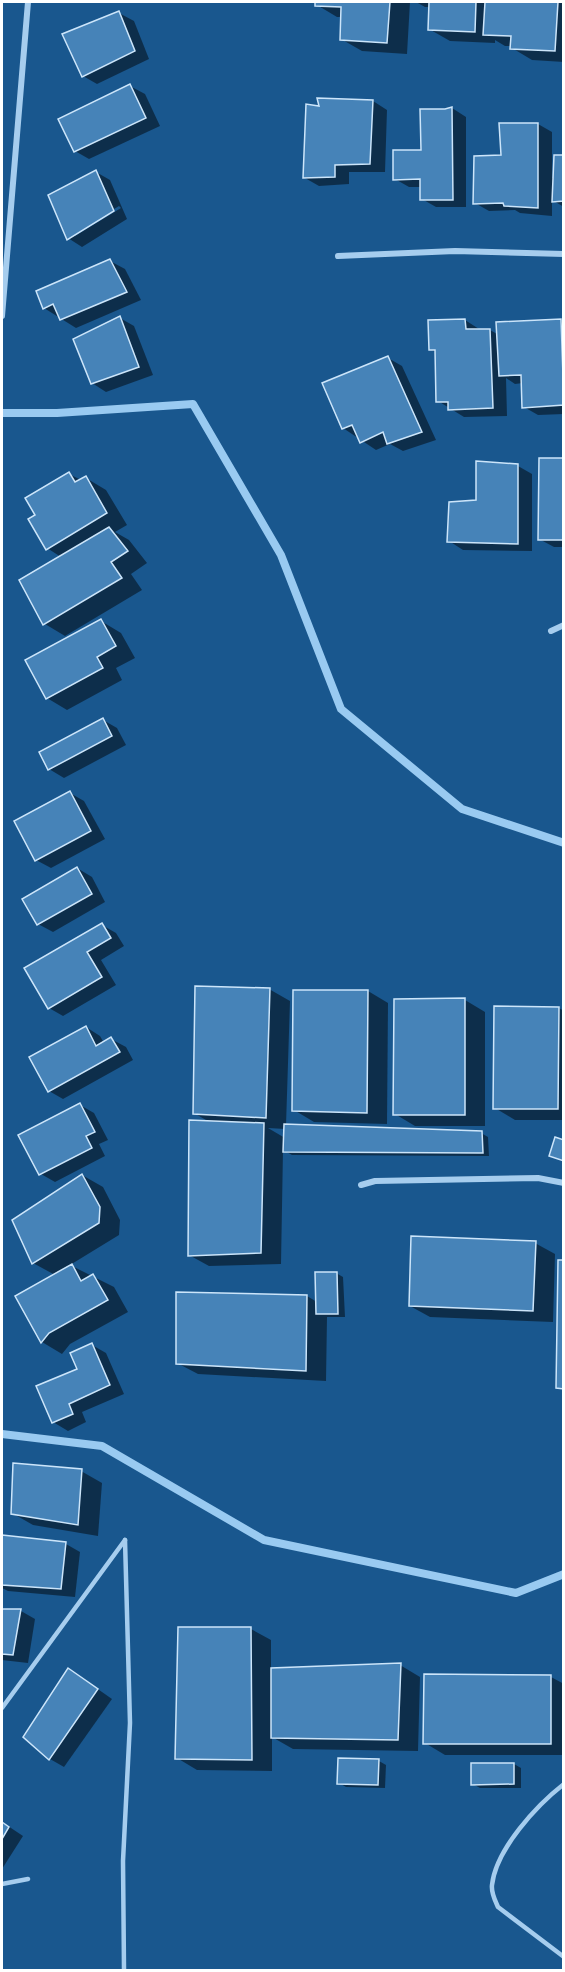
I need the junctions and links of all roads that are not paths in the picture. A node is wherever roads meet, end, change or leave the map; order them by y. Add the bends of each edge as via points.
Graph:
1 (28, 2) edge
2 (564, 254) edge
3 (338, 256) dead end
4 (2, 316) edge
5 (564, 625) edge
6 (551, 631) dead end
7 (564, 1183) edge
8 (361, 1185) dead end
9 (2, 1708) edge
10 (564, 1784) edge
11 (28, 1879) dead end
12 (2, 1884) edge
13 (564, 1957) edge
14 (124, 1971) edge

1 - 4 street
2 - 3 street via 455,251
5 - 6 street
7 - 8 street via 538,1178
9 - 14 lane via 124,1540 130,1723 123,1861
10 - 13 lane via 546,1798 515,1835 492,1885 498,1907
11 - 12 lane

